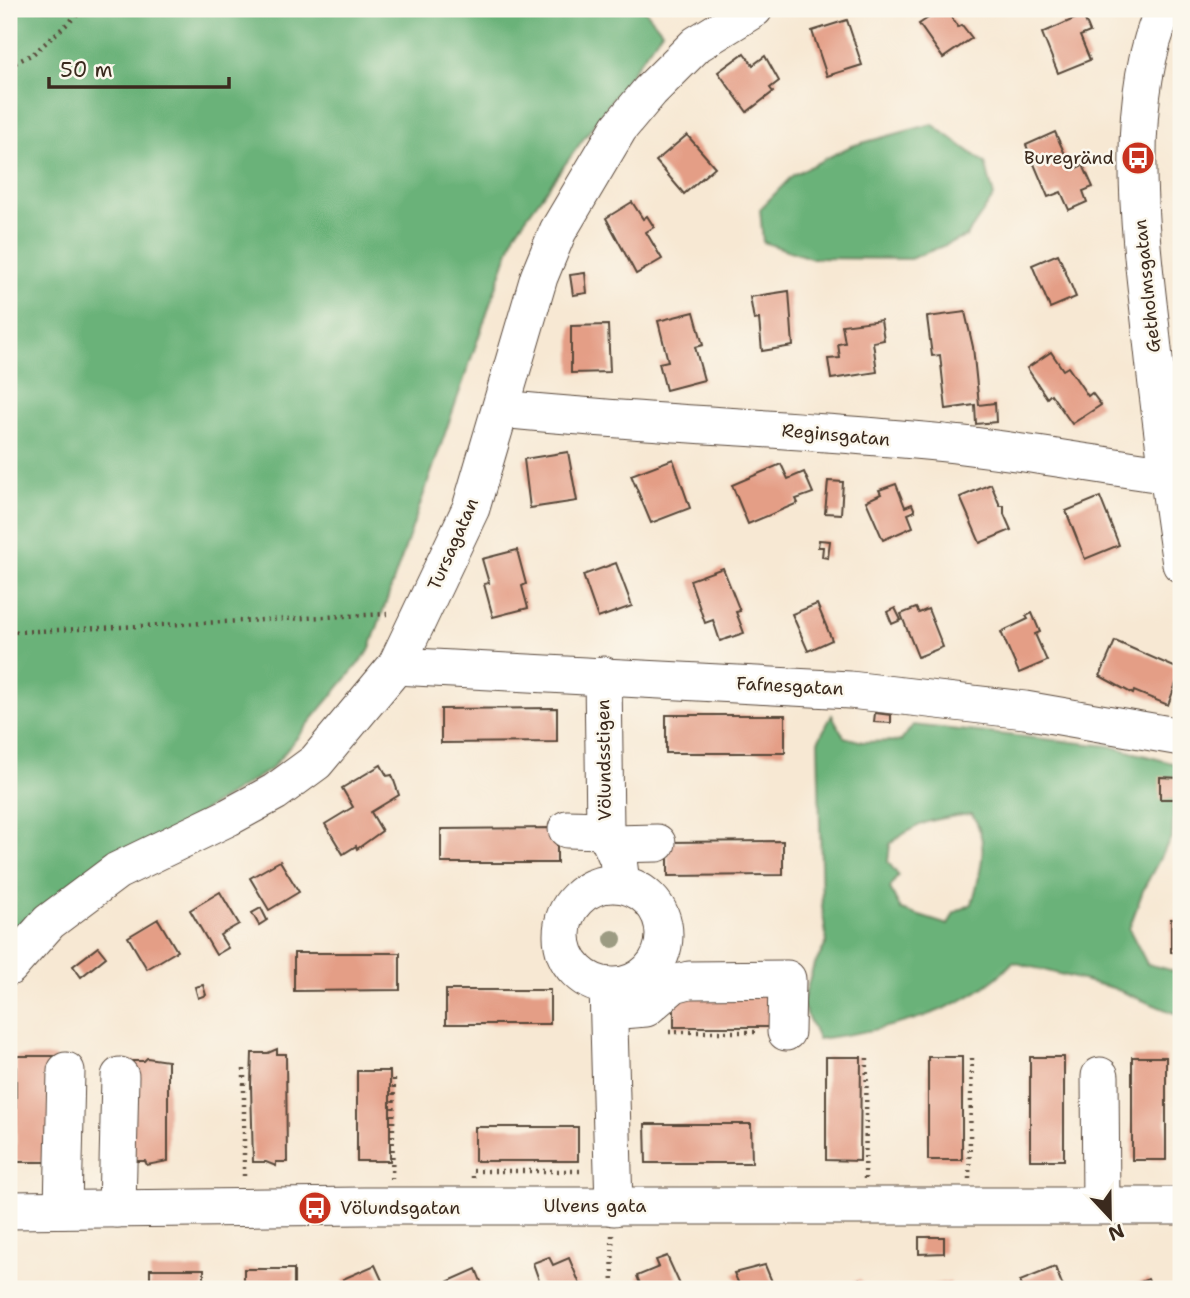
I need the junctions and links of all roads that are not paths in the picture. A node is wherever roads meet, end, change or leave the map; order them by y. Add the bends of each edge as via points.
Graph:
1 (754, 9) edge
2 (1163, 14) edge
3 (502, 409) junction
4 (1168, 475) junction
5 (1181, 564) edge
6 (396, 666) junction
7 (603, 675) junction
8 (1181, 737) edge
9 (567, 829) dead end
10 (609, 837) junction
11 (657, 843) dead end
12 (621, 884) junction
13 (9, 967) edge
14 (609, 998) junction
15 (786, 1032) road end
16 (66, 1071) dead end
17 (120, 1076) dead end
18 (1100, 1076) dead end
19 (1101, 1205) junction
20 (1181, 1206) edge
21 (614, 1207) junction
22 (64, 1209) junction
23 (117, 1209) junction
24 (9, 1210) edge

1 - 3 street, Tursagatan via 696,44 619,128 543,265
2 - 4 street, Getholmsgatan via 1149,61 1139,123 1138,198
3 - 4 street, Reginsgatan via 962,445
3 - 6 street, Tursagatan via 471,509
4 - 5 street, Getholmsgatan
6 - 7 street, Fafnesgatan
6 - 13 street, Tursagatan via 316,762 275,792 117,871 49,922
7 - 8 street, Fafnesgatan via 850,690 1025,710
7 - 10 street, Völundsstigen
9 - 10 street
10 - 11 street
10 - 12 street, Völundsstigen
12 - 14 street via 647,896 658,910 664,927 663,948 642,978
12 - 14 street via 603,884 572,903 561,940 577,972
14 - 15 street via 646,1008 674,984 689,980 787,979
14 - 21 street
16 - 22 street
17 - 23 street
18 - 19 street
19 - 20 street, Ulvens gata
19 - 21 street, Ulvens gata
21 - 23 street, Ulvens gata
22 - 23 street, Ulvens gata
22 - 24 street, Ulvens gata

